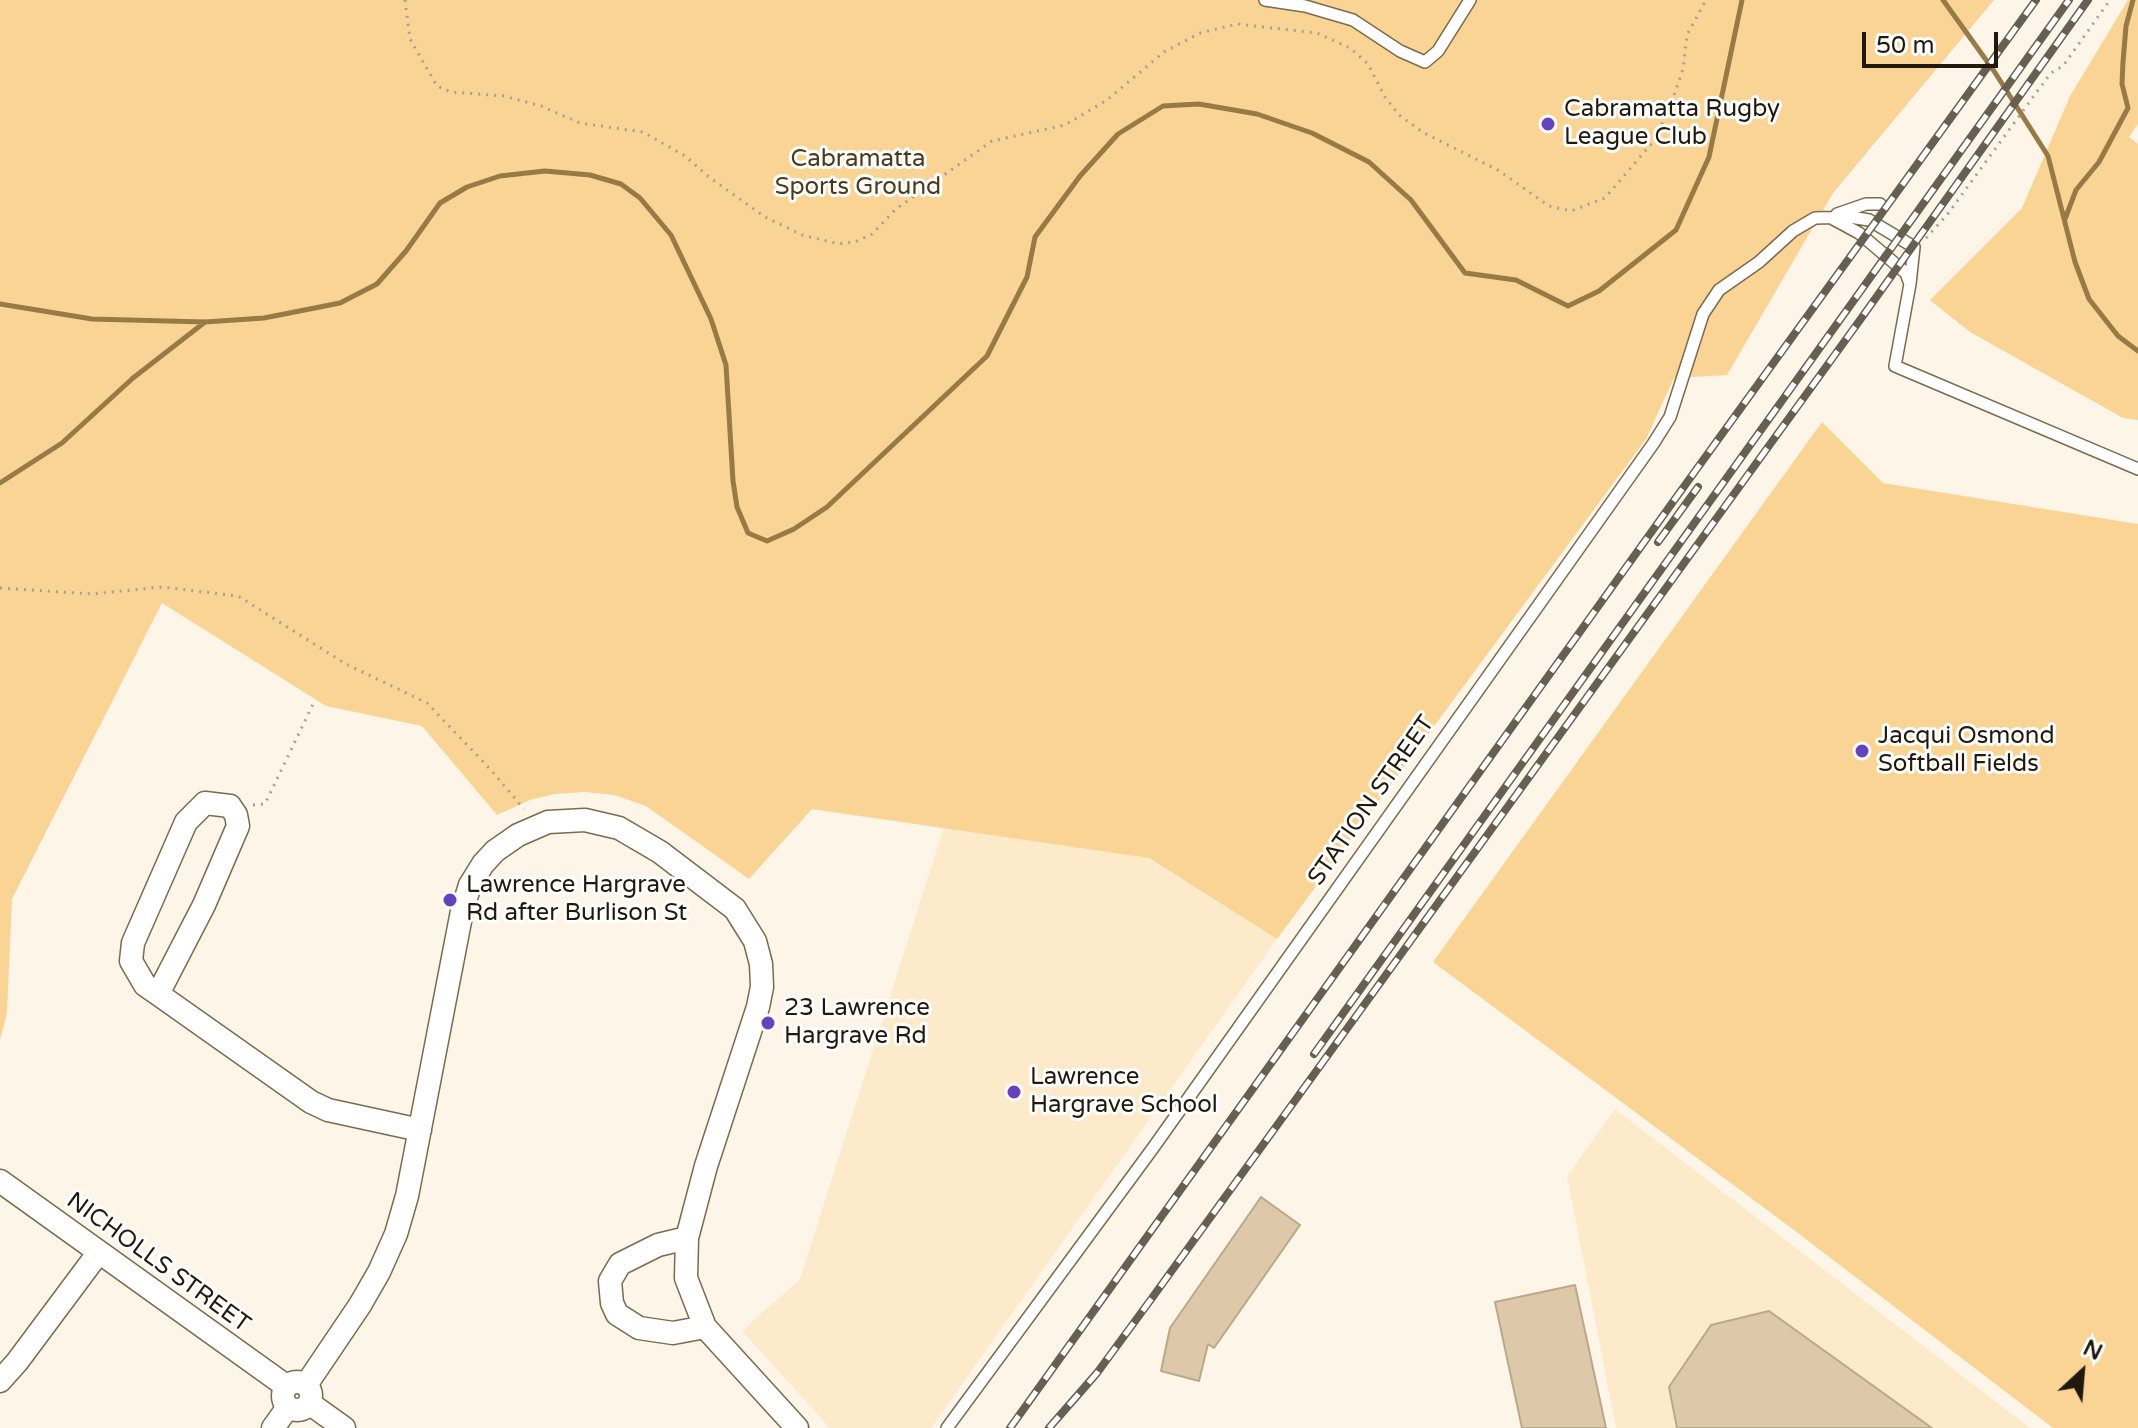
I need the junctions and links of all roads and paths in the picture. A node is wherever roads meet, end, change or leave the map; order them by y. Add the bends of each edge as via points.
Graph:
1 (405, 0) edge
2 (1265, 0) edge
3 (1470, 0) edge
4 (1706, 0) edge
5 (2110, 0) edge
6 (1880, 204) dead end
7 (1829, 217) junction
8 (1914, 247) junction
9 (1910, 284) junction
10 (2138, 469) edge
11 (0, 588) edge
12 (315, 700) dead end
13 (230, 806) junction
14 (530, 829) junction
15 (158, 994) junction
16 (420, 1130) junction
17 (0, 1181) edge
18 (687, 1238) junction
19 (99, 1252) junction
20 (705, 1327) junction
21 (0, 1381) edge
22 (297, 1395) junction
23 (273, 1428) edge
24 (344, 1428) edge
25 (797, 1428) edge
26 (947, 1428) edge

1 - 4 path via 410,39 437,86 504,96 580,123 643,132 685,156 765,217 802,235 839,244 872,234 896,209 992,141 1065,125 1107,100 1164,52 1200,33 1237,24 1317,33 1350,48 1368,64 1399,115 1498,170 1549,206 1571,211 1605,198 1652,143 1679,81 1687,35
2 - 3 lane via 1353,20 1425,62 1438,51
5 - 8 path via 1947,215
6 - 7 lane, STATION STREET
7 - 8 lane via 1869,220
7 - 9 lane via 1859,233 1906,273
7 - 26 lane, STATION STREET via 1815,218 1793,231 1719,290 1703,314 1670,417 1653,444
8 - 9 lane
9 - 10 lane via 1895,366
11 - 14 path via 92,594 162,587 238,596 346,664 427,703 523,808
12 - 13 path via 265,804
13 - 15 street via 238,826
13 - 15 street via 205,803 186,822 133,943 131,961 145,985
14 - 16 street via 495,851 470,885
14 - 18 street via 548,822 585,820 635,835 735,909 755,941 761,964 758,1007
15 - 16 street via 311,1102
16 - 22 street via 388,1254 360,1305
17 - 19 street, NICHOLLS STREET
18 - 20 street via 686,1278
18 - 20 street via 620,1264 610,1281 612,1303 617,1314 639,1328 673,1333
19 - 21 street
19 - 22 street, NICHOLLS STREET
20 - 25 street
22 - 23 street
22 - 24 street, NICHOLLS STREET

